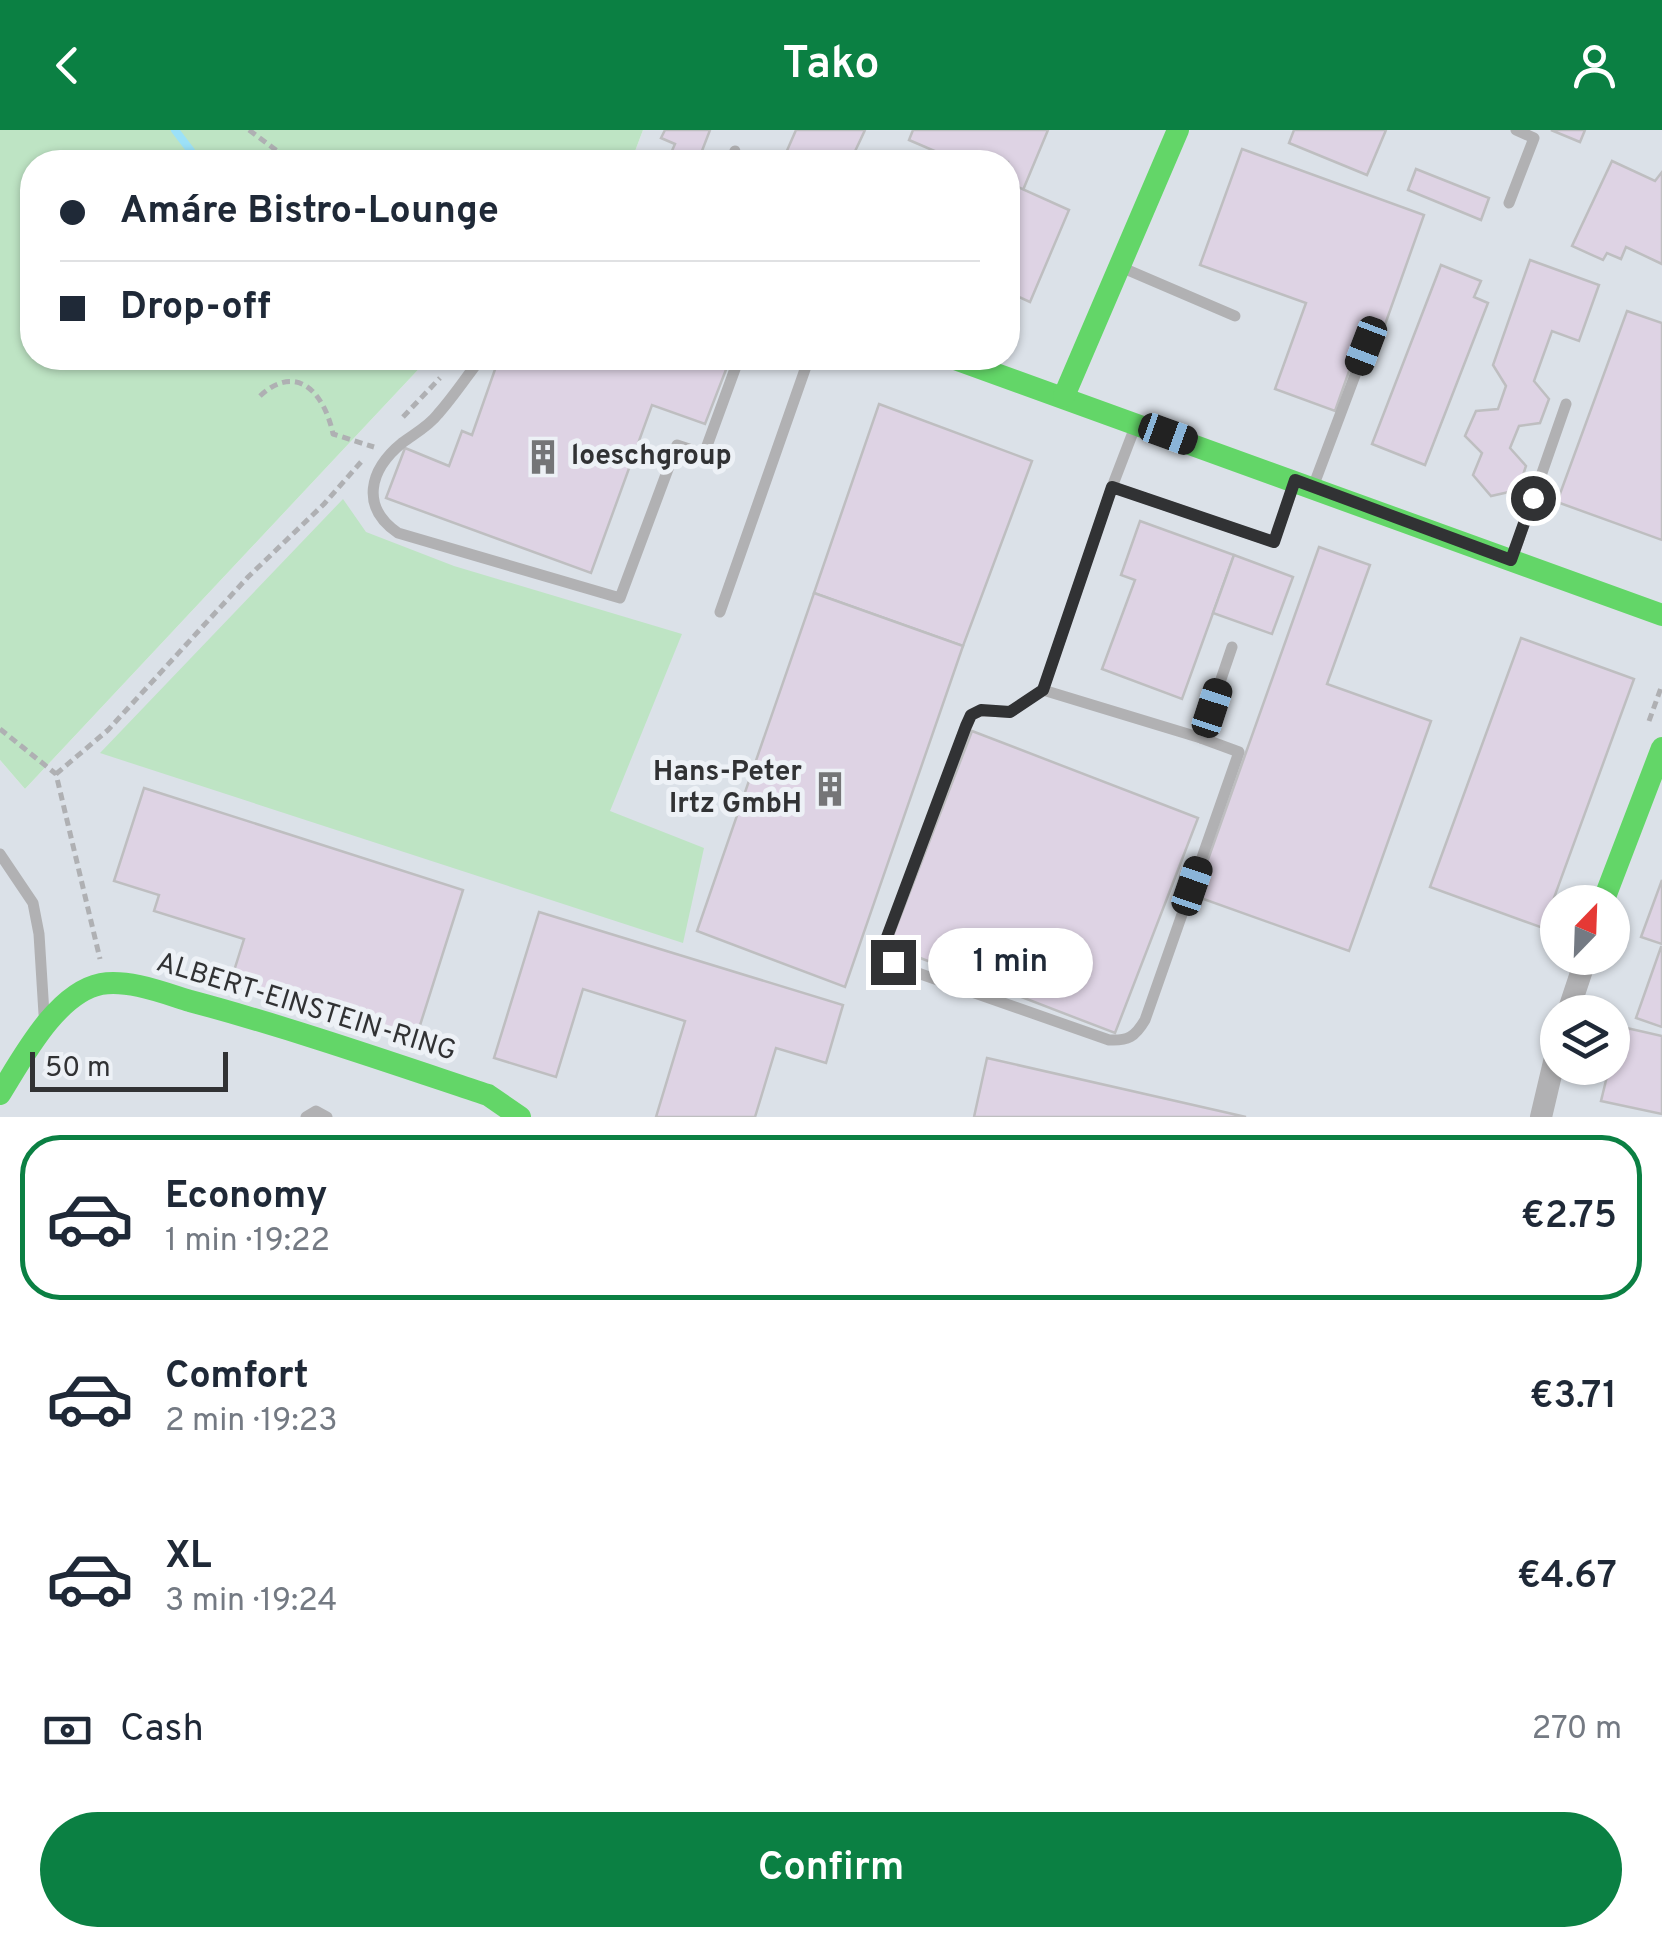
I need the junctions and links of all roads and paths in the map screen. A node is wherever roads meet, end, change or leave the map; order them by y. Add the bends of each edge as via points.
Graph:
1 (249, 130) edge
2 (1178, 130) edge
3 (1516, 130) edge
4 (276, 150) edge
5 (1510, 202) dead end
6 (1120, 266) junction
7 (1235, 316) dead end
8 (1366, 346) dead end
9 (447, 370) dead end
10 (471, 370) edge
11 (735, 370) edge
12 (805, 370) edge
13 (987, 370) edge
14 (260, 396) dead end
15 (1064, 396) junction
16 (1566, 404) dead end
17 (398, 422) dead end
18 (1136, 423) junction
19 (386, 434) dead end
20 (362, 462) dead end
21 (1304, 483) junction
22 (1112, 487) junction
23 (1511, 560) junction
24 (720, 612) dead end
25 (1662, 615) edge
26 (1232, 647) dead end
27 (1043, 690) junction
28 (0, 729) edge
29 (1201, 738) junction
30 (1662, 748) edge
31 (56, 774) junction
32 (0, 854) edge
33 (1610, 885) edge
34 (103, 982) junction
35 (44, 1027) junction
36 (1549, 1085) edge
37 (0, 1094) edge
38 (306, 1117) edge
39 (327, 1117) edge
40 (520, 1117) edge
41 (1541, 1117) edge

1 - 4 path
2 - 6 street
3 - 5 lane via 1534,138
6 - 7 lane
6 - 15 street
8 - 21 lane
9 - 17 path
10 - 11 lane via 436,418 378,473 374,510 383,524 398,534 620,598 677,444 704,454
12 - 24 lane
13 - 15 street
14 - 19 path via 290,381 307,386 323,400 333,434 374,448
15 - 18 street
16 - 23 lane
18 - 21 street
18 - 22 lane
20 - 31 path via 108,730
21 - 22 lane via 1274,542
21 - 23 street
22 - 27 lane
23 - 25 street
26 - 29 lane
27 - 29 lane
27 - 29 lane via 1010,712 971,715 884,955 1108,1040 1136,1035 1144,1020 1239,752
28 - 31 path
30 - 33 street
31 - 34 path
32 - 35 lane via 33,903
34 - 35 street via 55,1010
34 - 40 street, ALBERT-EINSTEIN-RING via 162,992 488,1095
35 - 37 street
36 - 41 street
38 - 39 lane via 316,1111

